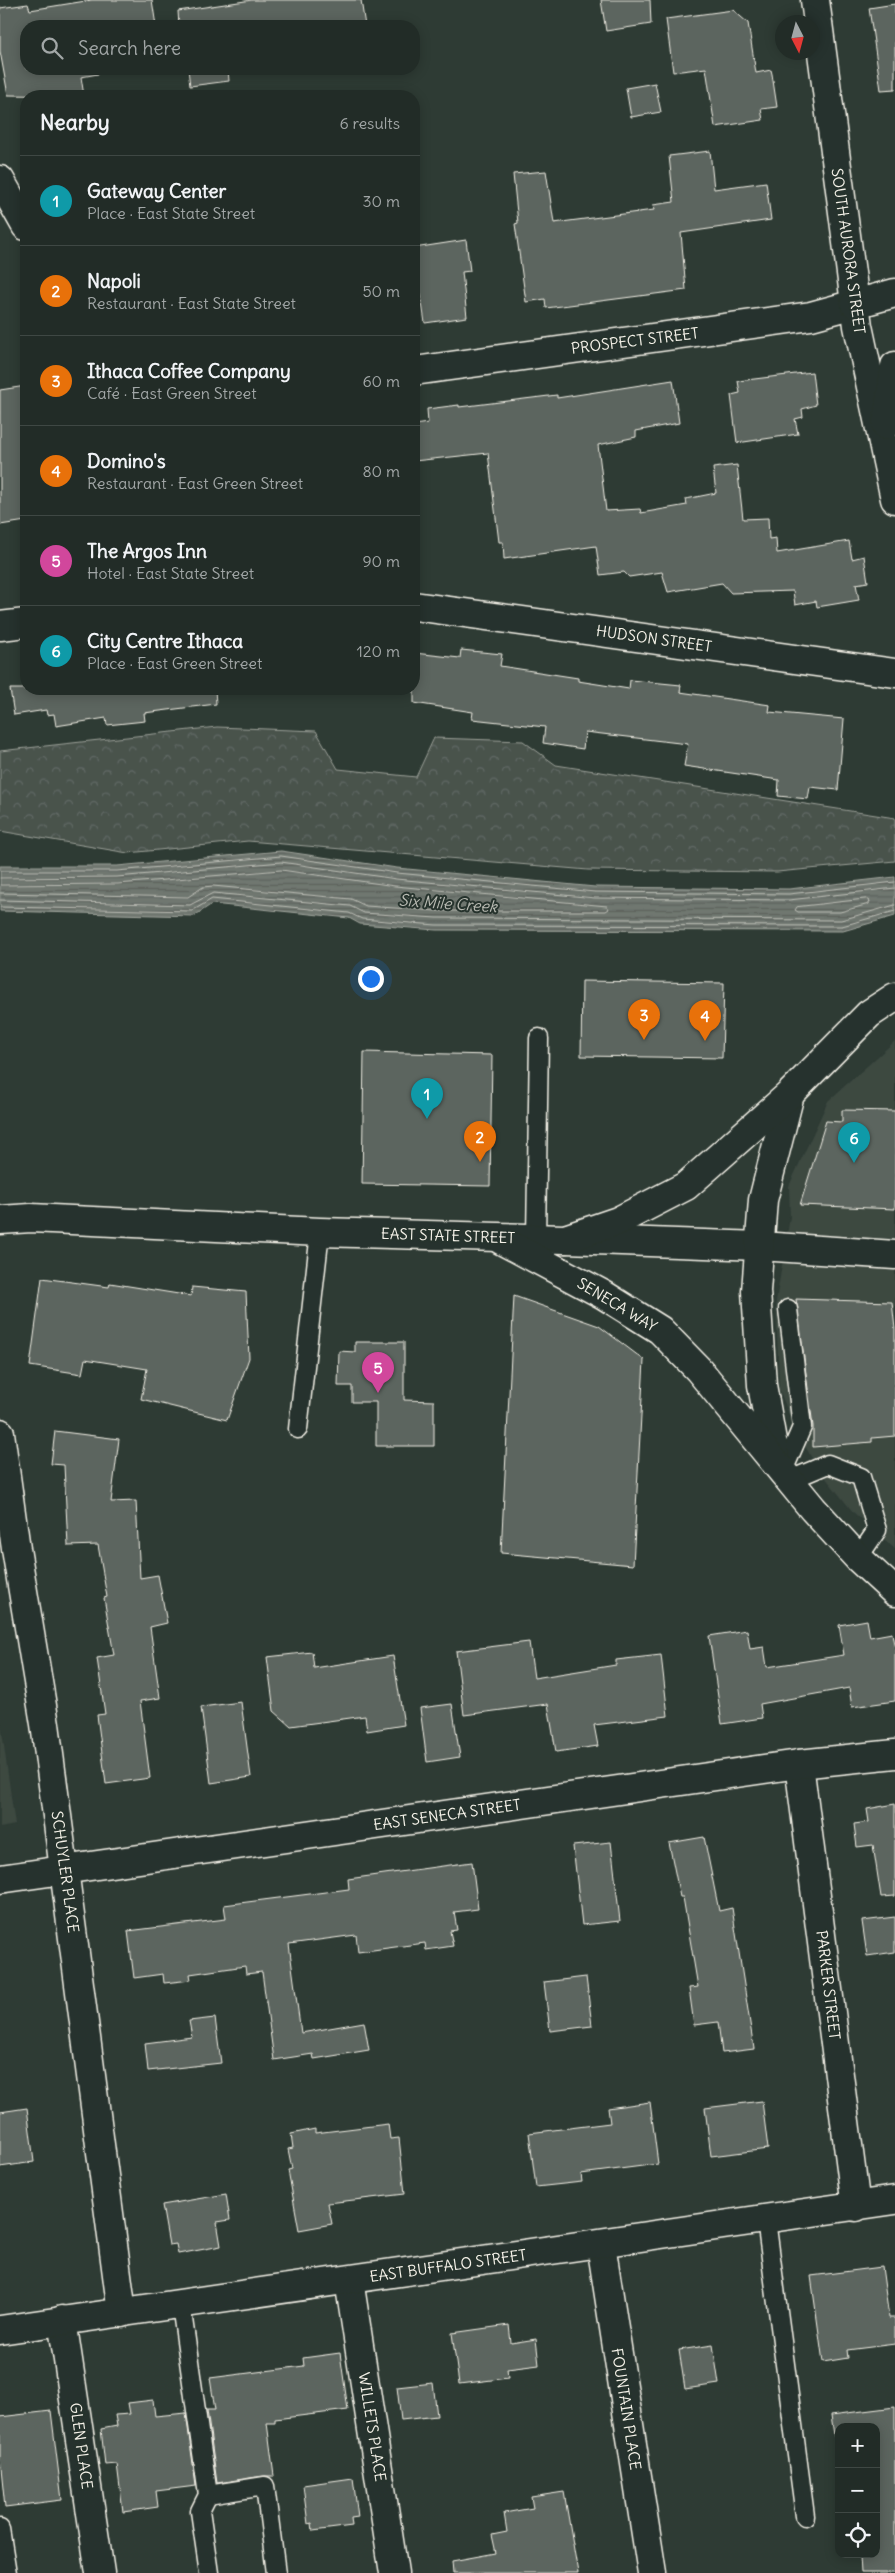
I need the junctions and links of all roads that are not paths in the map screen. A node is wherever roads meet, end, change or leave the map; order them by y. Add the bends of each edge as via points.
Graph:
1 (815, 0) edge
2 (0, 180) edge
3 (20, 215) edge
4 (895, 293) edge
5 (855, 304) junction
6 (895, 366) edge
7 (420, 370) edge
8 (883, 445) junction
9 (895, 500) edge
10 (420, 607) edge
11 (20, 624) edge
12 (0, 626) edge
13 (895, 673) edge
14 (895, 997) edge
15 (539, 1038) dead end
16 (790, 1094) junction
17 (0, 1220) edge
18 (320, 1232) junction
19 (498, 1238) junction
20 (536, 1239) junction
21 (565, 1239) junction
22 (760, 1246) junction
23 (895, 1255) edge
24 (788, 1309) dead end
25 (298, 1429) dead end
26 (0, 1433) edge
27 (783, 1471) junction
28 (858, 1558) junction
29 (895, 1592) edge
30 (895, 1754) edge
31 (799, 1764) junction
32 (64, 1870) junction
33 (0, 1879) edge
34 (895, 2200) edge
35 (856, 2207) junction
36 (766, 2220) junction
37 (601, 2244) junction
38 (349, 2280) junction
39 (181, 2304) junction
40 (122, 2313) junction
41 (62, 2320) junction
42 (0, 2330) edge
43 (208, 2495) junction
44 (805, 2516) dead end
45 (0, 2529) edge
46 (7, 2573) edge
47 (100, 2573) edge
48 (209, 2573) edge
49 (276, 2573) edge
50 (394, 2573) edge
51 (652, 2573) edge

1 - 5 main road, SOUTH AURORA STREET
2 - 3 main road
4 - 5 main road, PROSPECT STREET
5 - 7 main road, PROSPECT STREET via 811,316
5 - 8 main road, SOUTH AURORA STREET
6 - 8 main road
8 - 9 main road, SOUTH AURORA STREET
10 - 13 main road, HUDSON STREET
11 - 12 main road
14 - 16 main road via 869,1014
15 - 20 lane
16 - 21 main road via 686,1186 618,1221
16 - 22 main road via 763,1200
17 - 18 main road, EAST STATE STREET via 31,1218
18 - 19 main road, EAST STATE STREET
18 - 25 lane
19 - 20 main road, EAST STATE STREET
19 - 27 main road, SENECA WAY via 604,1294 660,1330 699,1370
20 - 21 main road, EAST STATE STREET
21 - 22 main road, EAST STATE STREET
22 - 23 main road, EAST STATE STREET
22 - 27 main road via 756,1291 762,1385
24 - 27 lane via 802,1427
26 - 32 main road, SCHUYLER PLACE
27 - 28 main road, SENECA WAY
27 - 28 lane via 828,1464 861,1477 877,1530
28 - 29 main road, SENECA WAY
30 - 31 main road, EAST SENECA STREET
31 - 32 main road, EAST SENECA STREET
31 - 35 main road, PARKER STREET
32 - 33 main road, EAST SENECA STREET
32 - 40 main road, SCHUYLER PLACE
34 - 35 main road, EAST BUFFALO STREET
35 - 36 main road, EAST BUFFALO STREET
36 - 37 main road, EAST BUFFALO STREET
36 - 44 lane
37 - 38 main road, EAST BUFFALO STREET
37 - 51 main road, FOUNTAIN PLACE
38 - 39 main road, EAST BUFFALO STREET
38 - 50 main road, WILLETS PLACE
39 - 40 main road, EAST BUFFALO STREET
39 - 43 lane
40 - 41 main road, EAST BUFFALO STREET
41 - 42 main road, EAST BUFFALO STREET
41 - 47 main road, GLEN PLACE
43 - 48 lane via 200,2511
43 - 49 lane via 265,2486
45 - 46 lane

